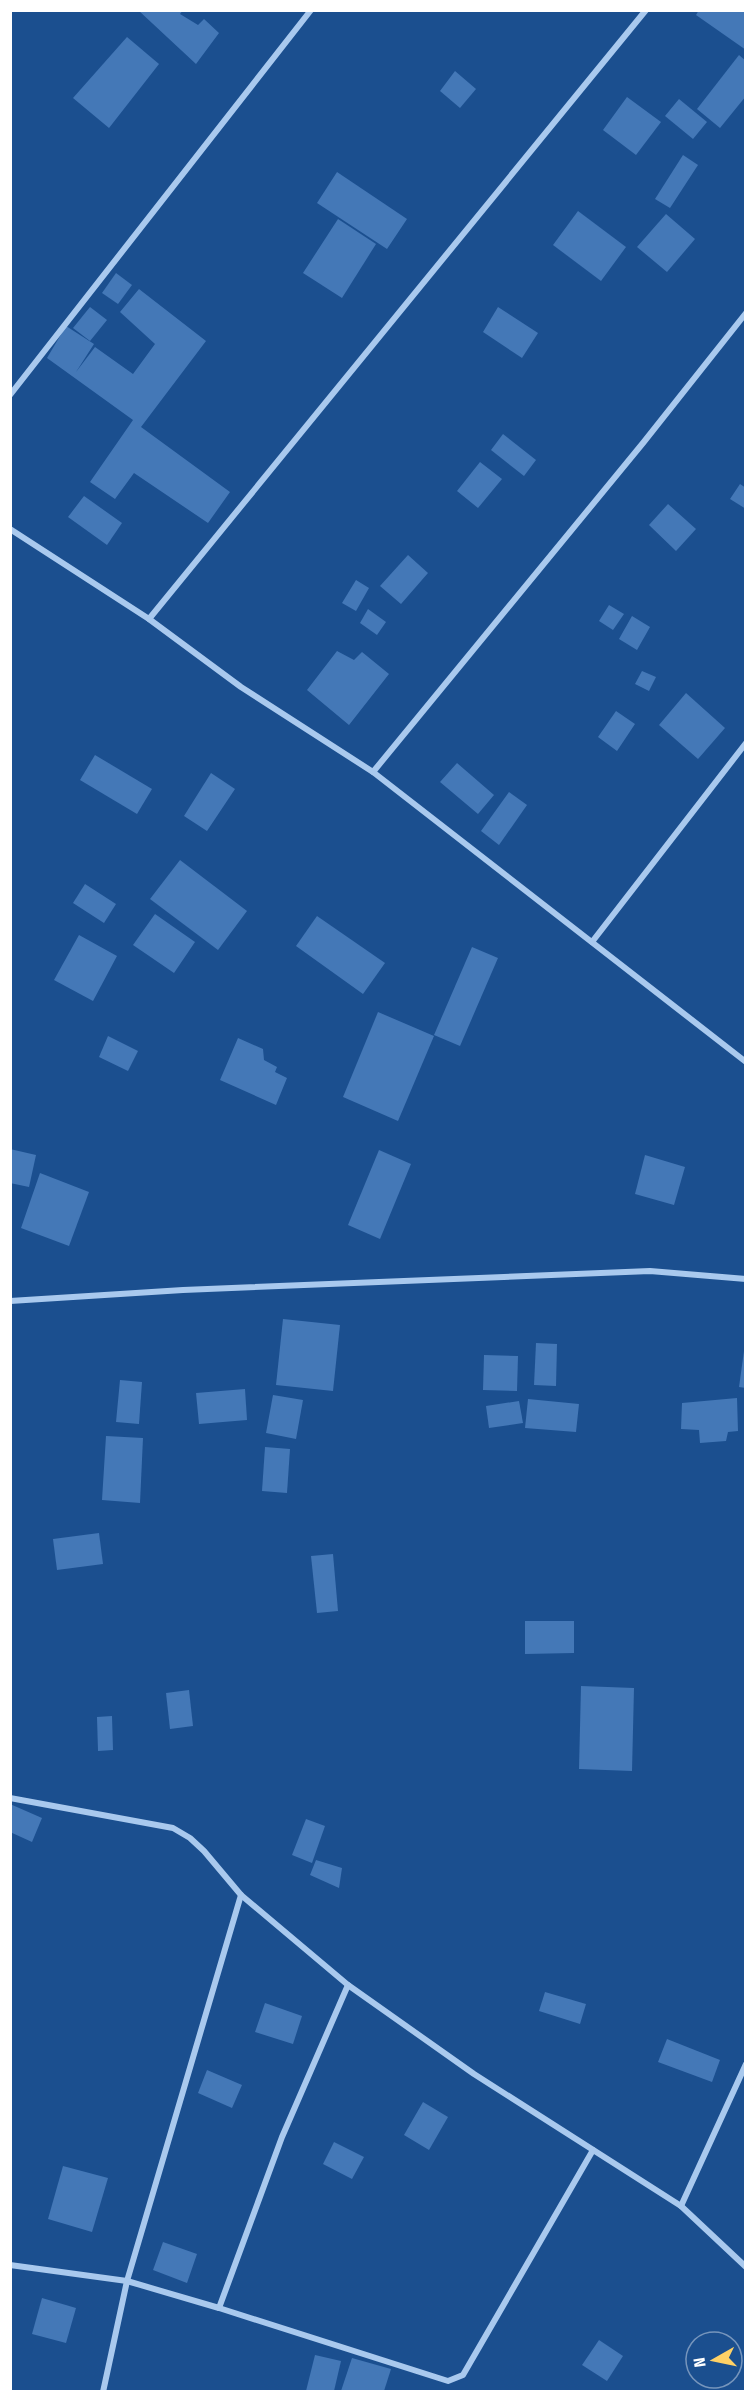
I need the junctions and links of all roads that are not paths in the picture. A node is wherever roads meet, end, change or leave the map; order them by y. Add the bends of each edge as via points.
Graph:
1 (311, 10) edge
2 (645, 10) edge
3 (746, 313) edge
4 (10, 395) edge
5 (10, 530) edge
6 (149, 619) junction
7 (746, 743) edge
8 (373, 772) junction
9 (592, 942) junction
10 (746, 1062) edge
11 (746, 1279) edge
12 (10, 1301) edge
13 (10, 1798) edge
14 (241, 1895) junction
15 (348, 1985) junction
16 (746, 2064) edge
17 (594, 2150) junction
18 (681, 2206) junction
19 (10, 2265) edge
20 (746, 2267) edge
21 (127, 2281) junction
22 (219, 2308) junction
23 (103, 2391) edge

1 - 4 street
2 - 6 street
3 - 8 street
5 - 6 street
6 - 8 street via 241,687
7 - 9 street
8 - 9 street
9 - 10 street
11 - 12 street via 650,1271
13 - 14 street via 173,1828 204,1851
14 - 15 street
14 - 21 street
15 - 17 street via 474,2074
15 - 22 street via 282,2137
16 - 18 street
17 - 18 street
17 - 22 street via 464,2375 448,2381 433,2378
18 - 20 street
19 - 21 street
21 - 22 street
21 - 23 street

